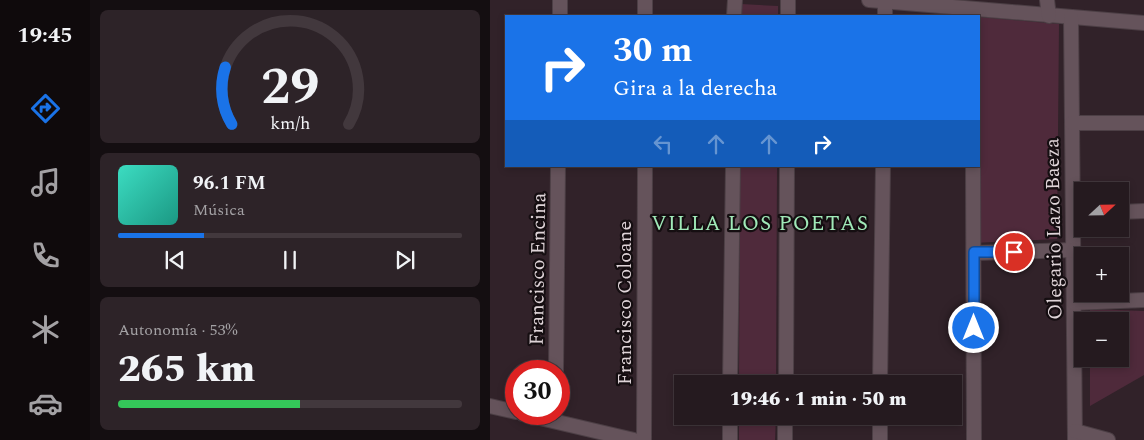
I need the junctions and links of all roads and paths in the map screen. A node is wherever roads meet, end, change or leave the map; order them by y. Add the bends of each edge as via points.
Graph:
1 (560, 0) edge
2 (645, 0) edge
3 (735, 0) edge
4 (788, 0) edge
5 (869, 0) edge
6 (1046, 0) edge
7 (885, 1) junction
8 (973, 13) edge
9 (560, 15) edge
10 (645, 15) edge
11 (734, 15) edge
12 (788, 15) edge
13 (884, 15) edge
14 (1049, 16) junction
15 (1071, 17) junction
16 (1144, 23) edge
17 (1072, 123) junction
18 (1144, 123) edge
19 (558, 167) edge
20 (645, 167) edge
21 (733, 167) edge
22 (787, 167) edge
23 (883, 167) edge
24 (973, 167) edge
25 (1076, 182) edge
26 (1144, 211) edge
27 (1129, 212) edge
28 (1074, 250) edge
29 (974, 252) junction
30 (1144, 300) edge
31 (1074, 303) joint
32 (556, 360) edge
33 (730, 375) edge
34 (786, 375) edge
35 (880, 375) edge
36 (490, 406) edge
37 (505, 409) edge
38 (570, 422) edge
39 (730, 425) edge
40 (786, 425) edge
41 (880, 425) edge
42 (1075, 436) edge
43 (634, 440) edge
44 (644, 440) edge
45 (730, 440) edge
46 (785, 440) edge
47 (880, 440) edge
48 (974, 440) edge
49 (1108, 440) edge

1 - 9 street
2 - 10 street
3 - 11 street
4 - 12 street
5 - 7 street
6 - 14 street
7 - 8 street
7 - 13 street
8 - 14 street
14 - 15 street
15 - 16 street
15 - 17 street, Olegario Lazo Baeza
17 - 18 street
17 - 25 street, Olegario Lazo Baeza
19 - 32 street, Francisco Encina
20 - 44 street, Francisco Coloane
21 - 33 street
22 - 34 street
23 - 35 street
24 - 29 street
26 - 27 street
28 - 29 street
29 - 48 street
30 - 31 street
31 - 42 street, Olegario Lazo Baeza
36 - 37 street
38 - 43 street
39 - 45 street
40 - 46 street
41 - 47 street
42 - 49 street

